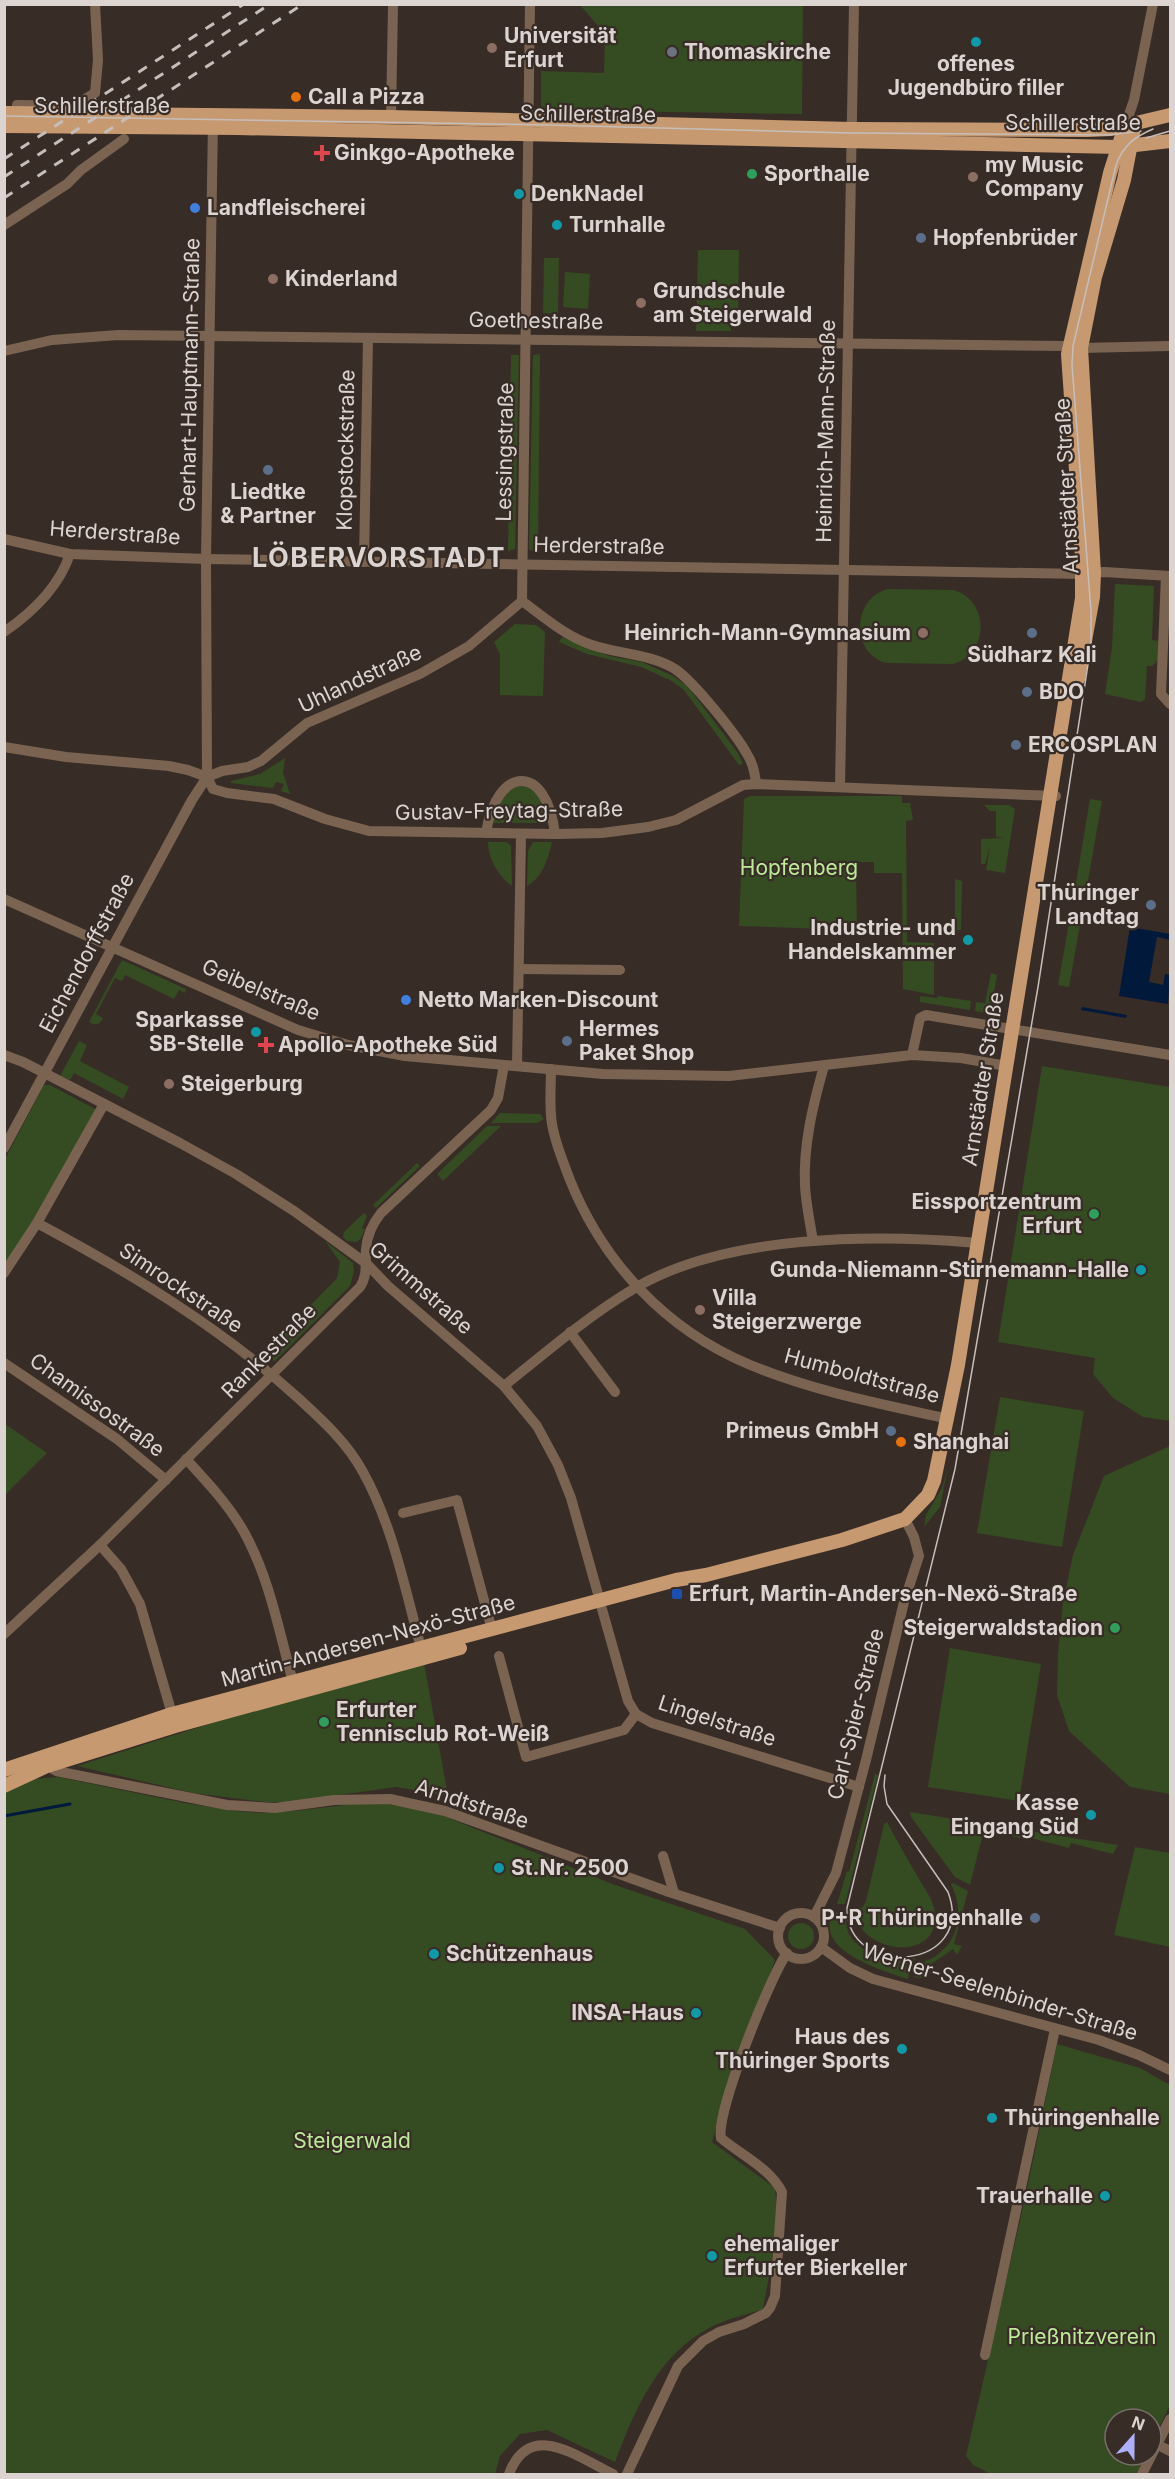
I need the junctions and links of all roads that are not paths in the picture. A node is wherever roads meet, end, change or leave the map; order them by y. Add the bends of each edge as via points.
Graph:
1 (95, 4) edge
2 (393, 4) edge
3 (530, 4) edge
4 (854, 4) edge
5 (1153, 4) edge
6 (10, 113) edge
7 (1170, 115) edge
8 (391, 117) junction
9 (213, 122) junction
10 (1130, 125) junction
11 (4, 126) edge
12 (529, 128) junction
13 (124, 139) dead end
14 (851, 139) junction
15 (1170, 141) edge
16 (1118, 147) junction
17 (1132, 147) junction
18 (4, 225) edge
19 (210, 336) junction
20 (368, 338) junction
21 (526, 340) junction
22 (847, 345) junction
23 (1170, 346) edge
24 (1075, 347) junction
25 (5, 350) edge
26 (4, 539) edge
27 (70, 554) junction
28 (206, 559) junction
29 (364, 562) junction
30 (522, 564) junction
31 (843, 569) junction
32 (1088, 574) junction
33 (1168, 576) edge
34 (522, 601) junction
35 (4, 632) edge
36 (1170, 704) edge
37 (4, 747) edge
38 (207, 777) junction
39 (756, 784) junction
40 (840, 787) junction
41 (1053, 796) junction
42 (486, 833) junction
43 (521, 834) junction
44 (555, 834) junction
45 (4, 899) edge
46 (112, 947) junction
47 (519, 969) junction
48 (620, 970) dead end
49 (1013, 1028) junction
50 (4, 1055) edge
51 (912, 1055) junction
52 (1170, 1055) edge
53 (504, 1065) junction
54 (517, 1065) junction
55 (824, 1066) junction
56 (1007, 1066) junction
57 (551, 1069) junction
58 (45, 1074) junction
59 (104, 1104) junction
60 (4, 1148) edge
61 (37, 1223) junction
62 (813, 1241) junction
63 (978, 1243) junction
64 (367, 1264) junction
65 (4, 1273) edge
66 (636, 1287) junction
67 (570, 1332) junction
68 (4, 1363) edge
69 (273, 1376) junction
70 (504, 1386) junction
71 (615, 1392) dead end
72 (949, 1419) junction
73 (186, 1459) junction
74 (166, 1480) junction
75 (403, 1513) dead end
76 (905, 1519) junction
77 (100, 1545) junction
78 (601, 1605) junction
79 (492, 1630) junction
80 (4, 1634) edge
81 (421, 1648) junction
82 (499, 1656) dead end
83 (293, 1682) junction
84 (636, 1713) junction
85 (172, 1714) junction
86 (45, 1761) junction
87 (4, 1770) edge
88 (4, 1786) edge
89 (859, 1787) junction
90 (663, 1856) dead end
91 (671, 1892) junction
92 (814, 1917) junction
93 (780, 1928) junction
94 (821, 1947) junction
95 (787, 1953) junction
96 (1055, 2029) junction
97 (1170, 2070) edge
98 (985, 2355) dead end
99 (1170, 2419) edge
100 (1163, 2434) edge
101 (509, 2475) edge
102 (613, 2475) edge
103 (627, 2475) edge

1 - 6 street, Schillerstraße via 95,93 74,106 16,105
2 - 8 street
3 - 12 street, Lessingstraße
4 - 14 street, Heinrich-Mann-Straße
5 - 10 street
6 - 9 main road, Schillerstraße
7 - 10 main road, Schillerstraße
8 - 9 main road, Schillerstraße
8 - 12 main road, Schillerstraße
9 - 11 main road, Schillerstraße
9 - 12 main road, Schillerstraße
9 - 19 street, Gerhart-Hauptmann-Straße
10 - 14 main road, Schillerstraße via 1111,129
10 - 16 main road, Arnstädter Straße
10 - 17 main road, Arnstädter Straße
12 - 14 main road, Schillerstraße
12 - 21 street, Lessingstraße
13 - 18 street via 67,184
14 - 16 main road, Schillerstraße
14 - 22 street, Heinrich-Mann-Straße
15 - 17 main road, Schillerstraße
16 - 17 main road, Schillerstraße
16 - 24 main road, Arnstädter Straße
17 - 24 main road, Arnstädter Straße
19 - 20 street, Goethestraße
19 - 25 street, Goethestraße via 86,337
19 - 28 street, Gerhart-Hauptmann-Straße
20 - 21 street, Goethestraße
20 - 29 street, Klopstockstraße
21 - 22 street, Goethestraße
21 - 30 street, Lessingstraße
22 - 24 street, Goethestraße
22 - 31 street, Heinrich-Mann-Straße
23 - 24 street, Goethestraße
24 - 32 main road, Arnstädter Straße via 1068,365
26 - 27 street, Herderstraße
27 - 28 street, Herderstraße
27 - 35 street via 58,582 39,604
28 - 29 street, Herderstraße
28 - 38 street, Gerhart-Hauptmann-Straße
29 - 30 street, Herderstraße
30 - 31 street, Herderstraße
30 - 34 street, Lessingstraße
31 - 32 street, Herderstraße
31 - 40 street, Heinrich-Mann-Straße
32 - 33 street, Herderstraße
32 - 41 main road, Arnstädter Straße via 1094,597 1065,758
33 - 36 street via 1161,694
34 - 38 street, Uhlandstraße via 469,646 420,674 307,723 261,761
34 - 39 street via 568,635 614,651 655,659 676,670 690,681 747,753
37 - 38 street, Gustav-Freytag-Straße via 169,766
38 - 42 street, Gustav-Freytag-Straße via 213,789 274,799 369,831
38 - 46 street, Eichendorffstraße
39 - 40 street, Gustav-Freytag-Straße
39 - 44 street, Gustav-Freytag-Straße via 743,785 685,816 657,825 602,833
40 - 41 street, Gustav-Freytag-Straße
41 - 49 main road, Arnstädter Straße
42 - 43 street, Gustav-Freytag-Straße
42 - 44 street via 503,788 514,782 527,782 545,796
43 - 44 street, Gustav-Freytag-Straße
43 - 47 street
45 - 46 street, Geibelstraße
46 - 53 street, Geibelstraße via 298,1030 405,1056
46 - 58 street, Eichendorffstraße
47 - 48 street
47 - 54 street
49 - 51 street via 926,1015 920,1018
49 - 52 street
49 - 56 main road, Arnstädter Straße
50 - 58 street, Grimmstraße
51 - 55 street, Geibelstraße
51 - 56 street, Geibelstraße
53 - 54 street, Geibelstraße
53 - 64 street, Rankestraße via 498,1098 491,1110 381,1213 368,1239
54 - 57 street, Geibelstraße
55 - 57 street, Geibelstraße via 688,1077
55 - 62 street via 813,1104 806,1156 805,1184
56 - 63 main road, Arnstädter Straße
57 - 66 street, Humboldtstraße via 551,1119 557,1147 583,1212
58 - 59 street, Grimmstraße
58 - 60 street, Eichendorffstraße
59 - 61 street
59 - 64 street, Grimmstraße via 236,1174
61 - 65 street
61 - 69 street, Simrockstraße via 142,1283
62 - 63 street via 902,1239
62 - 66 street via 722,1256
63 - 72 main road, Arnstädter Straße
64 - 69 street, Rankestraße via 360,1287
64 - 70 street, Grimmstraße
66 - 67 street
66 - 72 street, Humboldtstraße via 686,1330 748,1364 826,1391
67 - 70 street
67 - 71 street
68 - 74 street, Chamissostraße via 117,1439
69 - 73 street, Rankestraße
69 - 81 street, Simrockstraße via 323,1420 363,1471 386,1521
70 - 78 street, Grimmstraße via 537,1426 558,1465
72 - 76 main road, Arnstädter Straße via 928,1495
73 - 74 street, Rankestraße
73 - 83 street via 219,1496 253,1550 276,1615
74 - 77 street, Rankestraße
75 - 79 street via 458,1500
76 - 78 main road, Martin-Andersen-Nexö-Straße via 842,1540 706,1575 676,1588
76 - 89 street, Carl-Spier-Straße via 919,1556
77 - 80 street, Rankestraße
77 - 85 street via 121,1569 140,1604
78 - 79 main road, Martin-Andersen-Nexö-Straße
78 - 84 street, Lingelstraße via 628,1701
78 - 86 main road, Martin-Andersen-Nexö-Straße
79 - 81 main road, Martin-Andersen-Nexö-Straße
81 - 83 main road, Martin-Andersen-Nexö-Straße
82 - 84 street via 526,1758 624,1730
83 - 85 main road, Martin-Andersen-Nexö-Straße
84 - 89 street, Lingelstraße via 652,1723
85 - 86 main road, Martin-Andersen-Nexö-Straße
86 - 87 main road
86 - 88 main road
86 - 91 street, Arndtstraße via 56,1771 227,1805 274,1808 334,1800 390,1799 421,1805
89 - 92 street, Carl-Spier-Straße via 836,1873
90 - 91 street
91 - 93 street, Arndtstraße
92 - 93 street via 792,1915
92 - 94 street via 823,1931
93 - 95 street via 779,1941
94 - 95 street via 802,1959
94 - 96 street, Werner-Seelenbinder-Straße via 873,1979
95 - 103 street via 765,1996 719,2130 721,2138 777,2181 782,2192 775,2296 766,2313 703,2341 678,2366
96 - 97 street, Werner-Seelenbinder-Straße via 1099,2040
96 - 98 street
99 - 100 street
101 - 102 street via 519,2455 537,2444 560,2449

